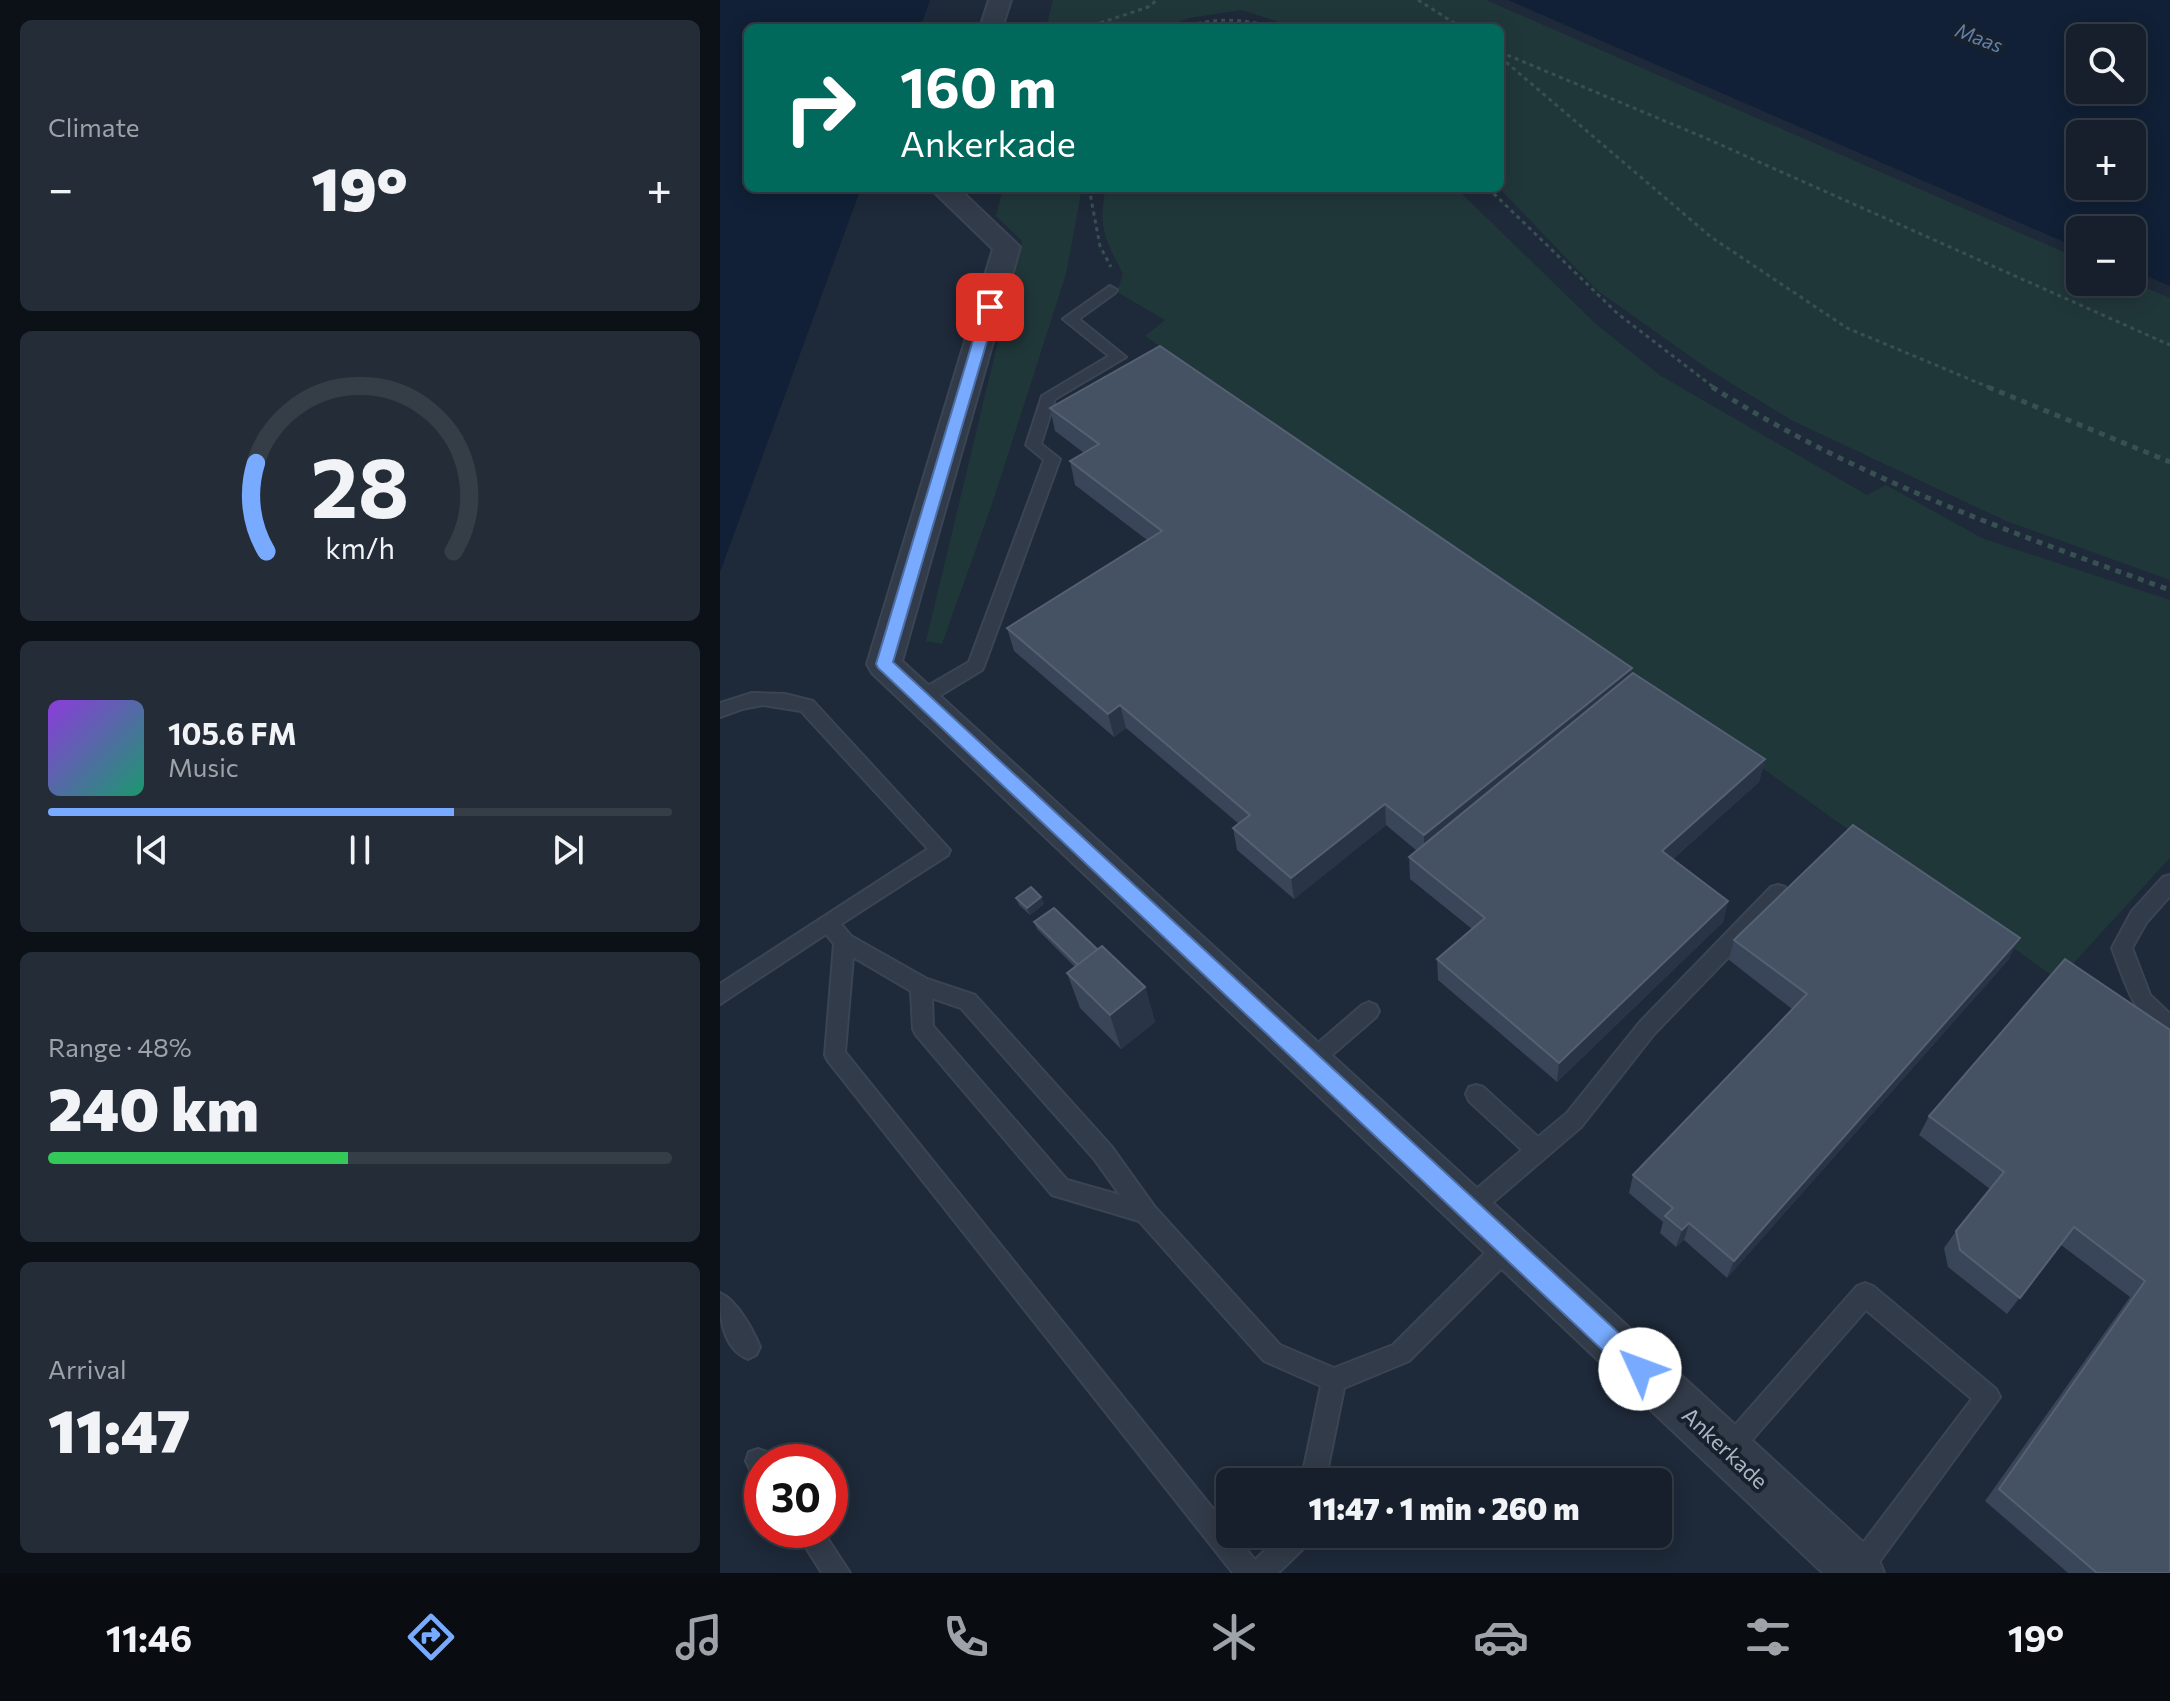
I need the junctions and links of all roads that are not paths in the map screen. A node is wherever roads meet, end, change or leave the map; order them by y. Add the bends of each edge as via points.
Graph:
1 (1000, 0) edge
2 (992, 24) edge
3 (947, 192) edge
4 (1110, 290) road end
5 (920, 699) junction
6 (720, 710) edge
7 (2170, 883) edge
8 (1778, 893) edge
9 (828, 922) junction
10 (844, 942) junction
11 (921, 986) junction
12 (720, 995) edge
13 (1369, 1011) dead end
14 (2170, 1027) edge
15 (1310, 1062) junction
16 (1476, 1094) dead end
17 (1538, 1151) junction
18 (1468, 1210) junction
19 (1146, 1213) junction
20 (1508, 1246) junction
21 (720, 1304) edge
22 (748, 1347) dead end
23 (1334, 1380) junction
24 (1728, 1450) junction
25 (1316, 1468) edge
26 (820, 1548) edge
27 (1286, 1548) edge
28 (1858, 1572) edge
29 (837, 1573) edge
30 (1249, 1573) edge
31 (1260, 1573) edge

1 - 2 street
3 - 5 street, Ankerkade via 1007,247 884,664
4 - 5 lane via 1070,319 1119,357 1049,396 1033,445 1052,459 976,666
5 - 15 street, Ankerkade
6 - 9 lane via 757,698 785,698 807,706 941,850
7 - 14 lane via 2139,917 2122,948 2142,1000
8 - 17 lane via 1647,1028 1574,1120
9 - 10 lane
9 - 12 lane
10 - 11 lane
10 - 30 lane via 835,1055
11 - 19 lane via 968,1001 1103,1153
11 - 19 lane via 923,1029 1060,1188
13 - 15 lane
15 - 18 street, Ankerkade
16 - 17 lane
17 - 18 lane
18 - 20 street, Ankerkade
19 - 23 lane via 1272,1353
20 - 23 lane via 1401,1353
20 - 24 street, Ankerkade
21 - 22 lane
23 - 25 lane
24 - 28 street, Ankerkade
24 - 28 lane via 1865,1294 1988,1397
26 - 29 lane
27 - 31 lane

